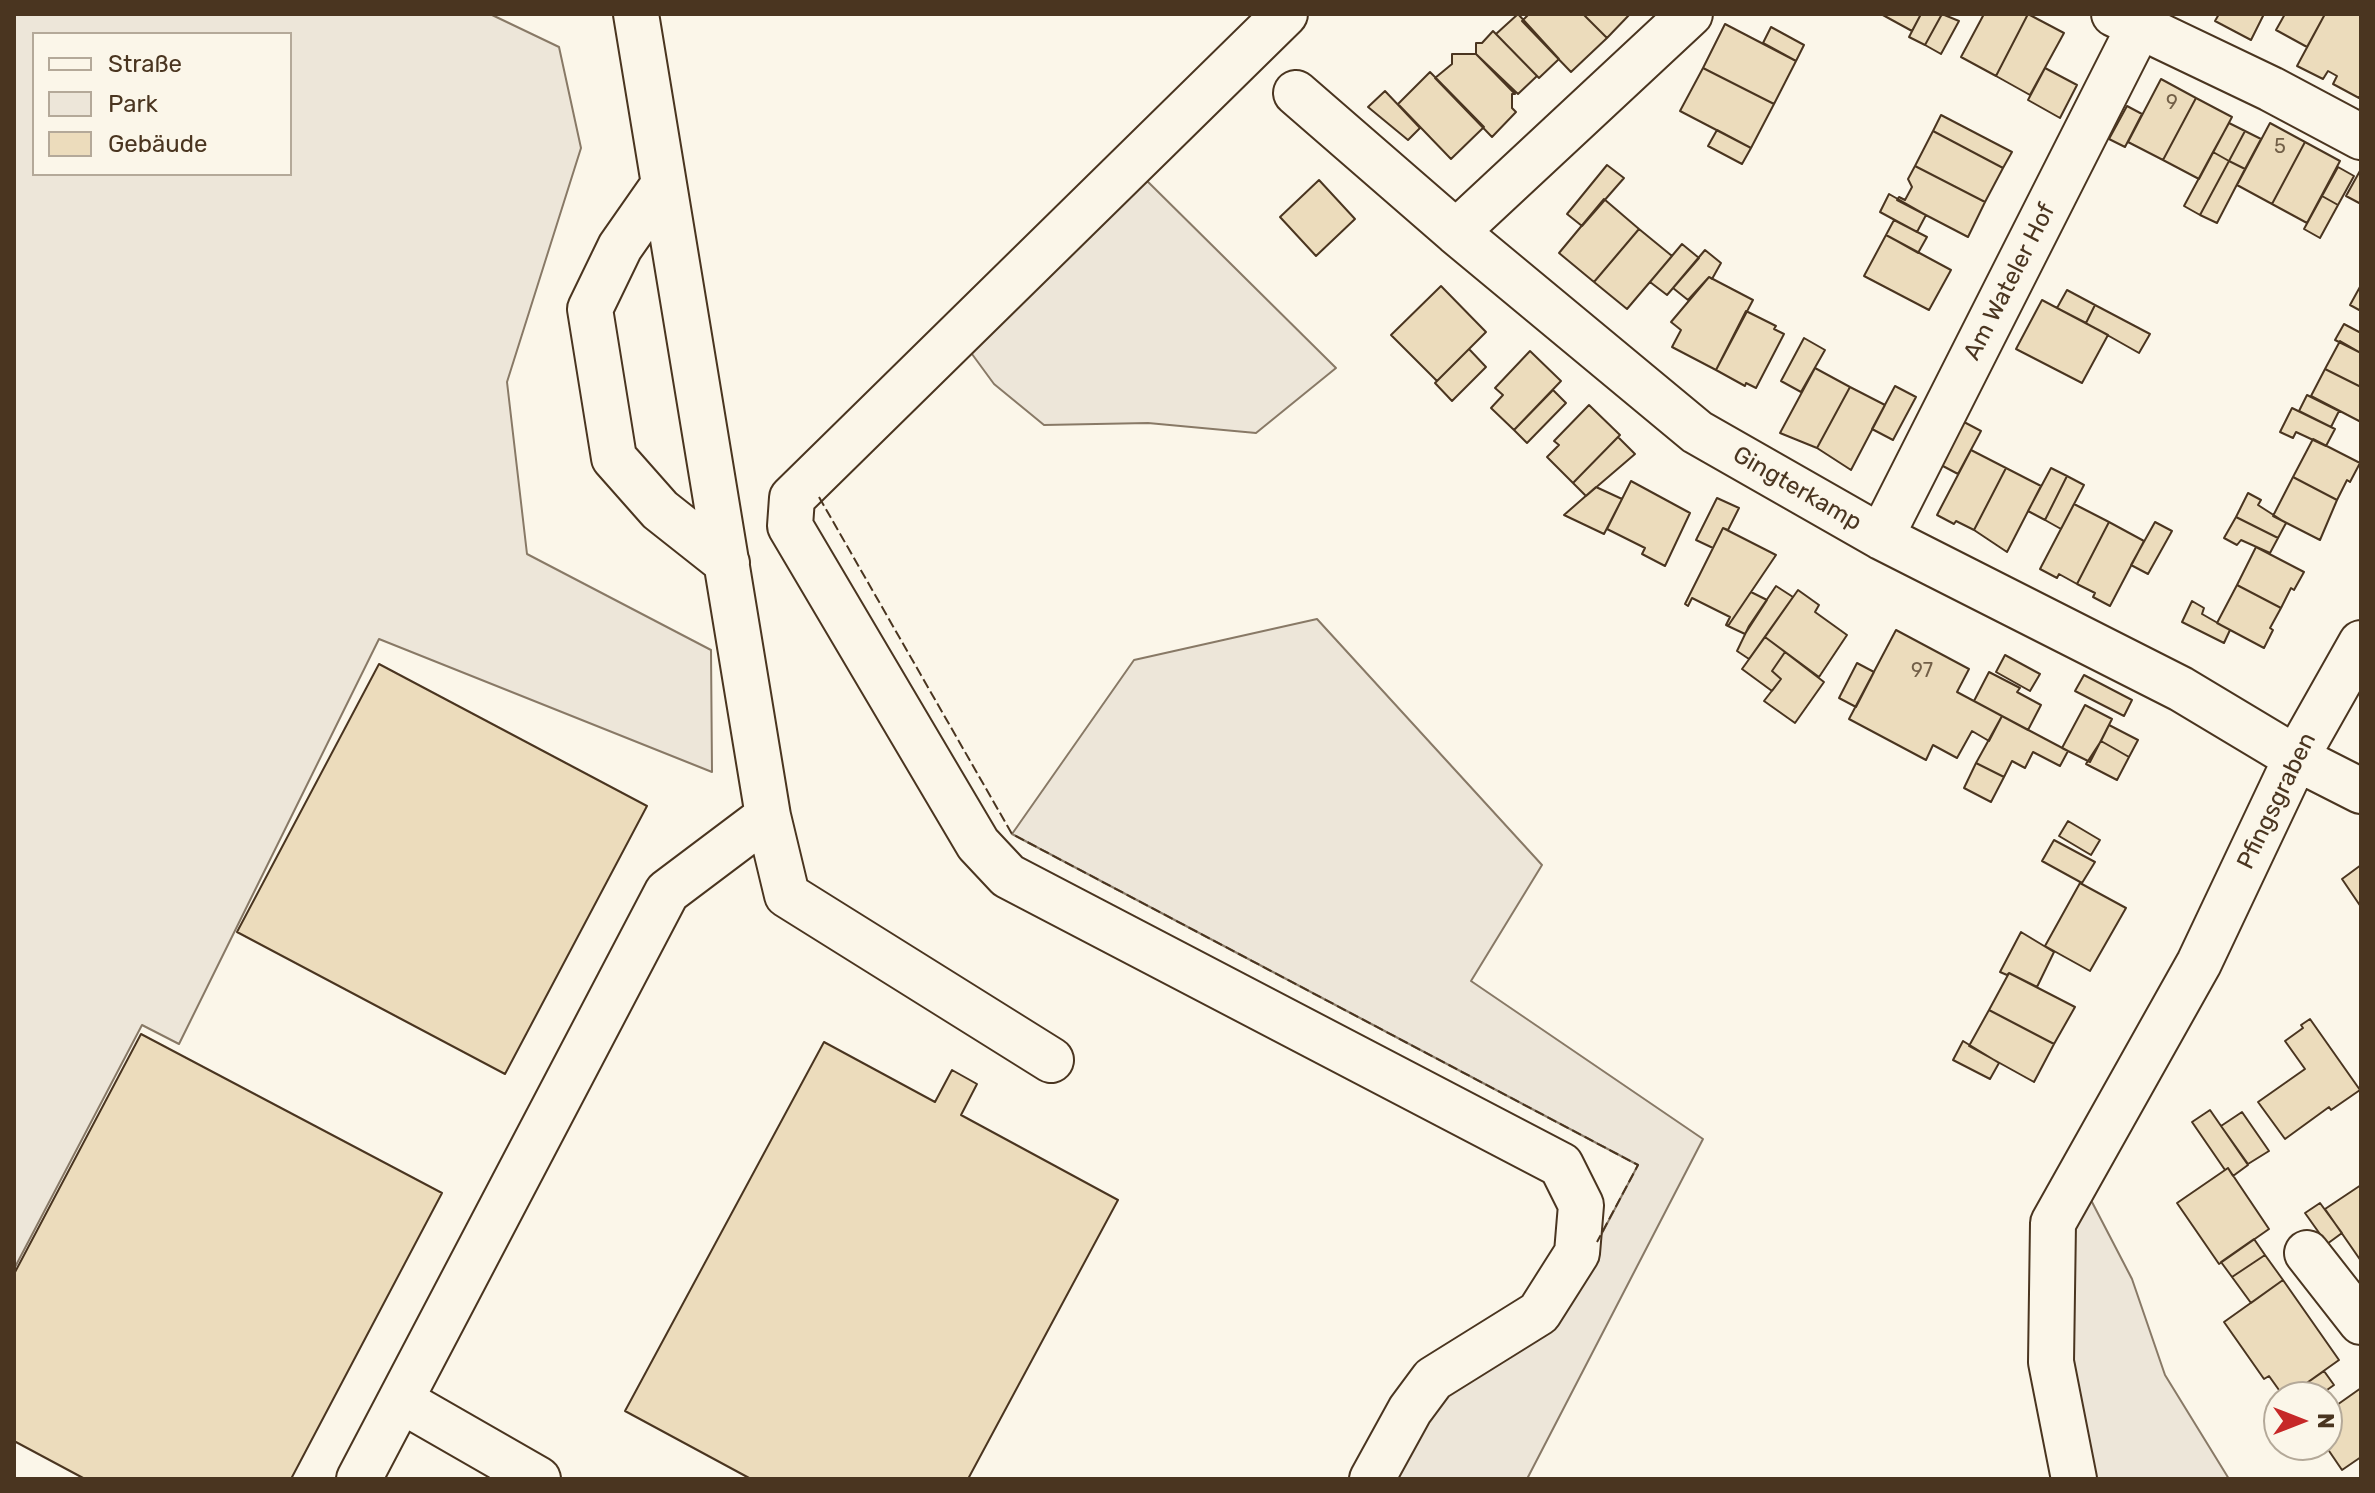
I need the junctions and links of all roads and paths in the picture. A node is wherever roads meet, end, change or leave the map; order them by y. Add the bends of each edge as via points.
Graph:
1 (636, 14) edge
2 (1285, 14) edge
3 (1690, 14) edge
4 (2127, 20) edge
5 (1296, 93) dead end
6 (2361, 137) edge
7 (664, 184) junction
8 (1456, 232) junction
9 (1881, 537) junction
10 (727, 563) junction
11 (2361, 643) edge
12 (2296, 758) junction
13 (2361, 791) edge
14 (768, 816) junction
15 (1051, 1060) dead end
16 (2307, 1253) dead end
17 (2361, 1322) edge
18 (402, 1401) junction
19 (359, 1479) edge
20 (538, 1479) edge
21 (1372, 1479) edge
22 (2074, 1479) edge

1 - 7 street
2 - 21 street via 792,498 790,526 978,844 1008,876 1561,1165 1581,1205 1577,1253 1539,1313 1433,1379
3 - 8 street
4 - 6 street, Am Wateler Hof
4 - 9 street, Am Wateler Hof
5 - 8 street, Gingterkamp
7 - 10 street
7 - 10 street via 620,247 590,309 614,458 660,510
8 - 9 street, Gingterkamp via 1697,432
9 - 12 street, Gingterkamp via 2181,689
10 - 14 street
11 - 12 street, Pfingsgraben
12 - 13 street, Gingterkamp
12 - 22 street, Pfingsgraben via 2199,963 2053,1223 2051,1362
14 - 15 street via 787,895
14 - 18 street via 667,892
16 - 17 street
18 - 19 street
18 - 20 street

